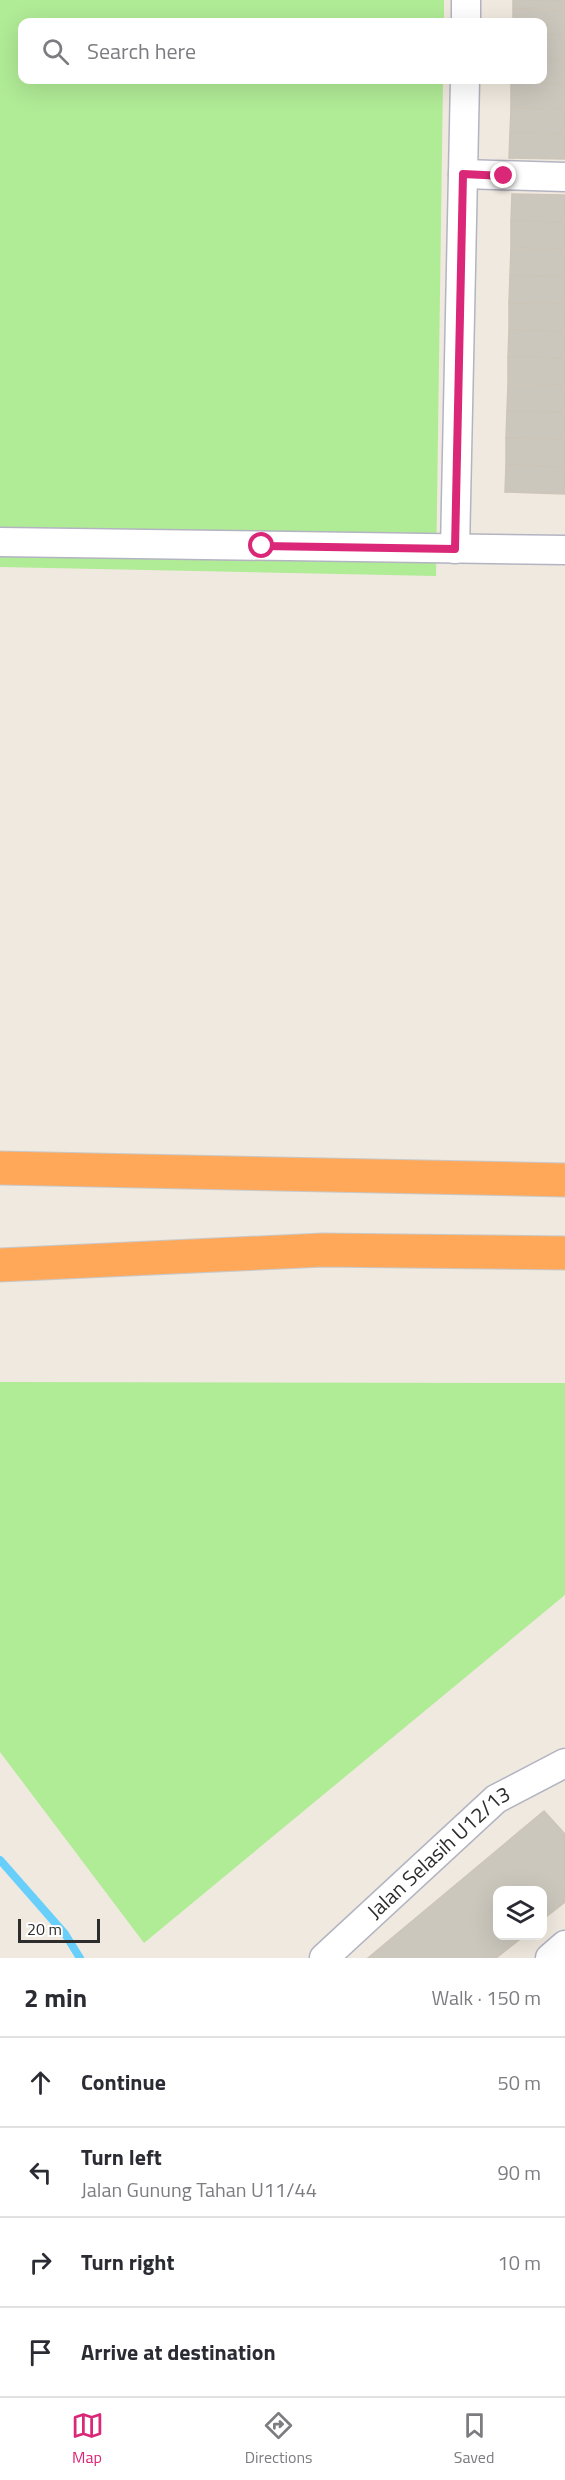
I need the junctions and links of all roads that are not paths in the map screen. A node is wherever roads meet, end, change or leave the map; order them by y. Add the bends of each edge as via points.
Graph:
1 (466, 0) edge
2 (466, 18) edge
3 (465, 84) edge
4 (463, 174) junction
5 (565, 177) edge
6 (0, 542) edge
7 (442, 548) junction
8 (565, 550) edge
9 (0, 1168) edge
10 (565, 1180) edge
11 (565, 1253) edge
12 (0, 1265) edge
13 (565, 1762) edge
14 (565, 1946) edge
15 (324, 1958) edge
16 (550, 1958) edge

1 - 2 street
3 - 4 street
4 - 5 street
4 - 7 street
6 - 7 street
7 - 8 street
9 - 10 highway
11 - 12 highway via 323,1250
13 - 15 street, Jalan Selasih U12/13 via 496,1799
14 - 16 street

